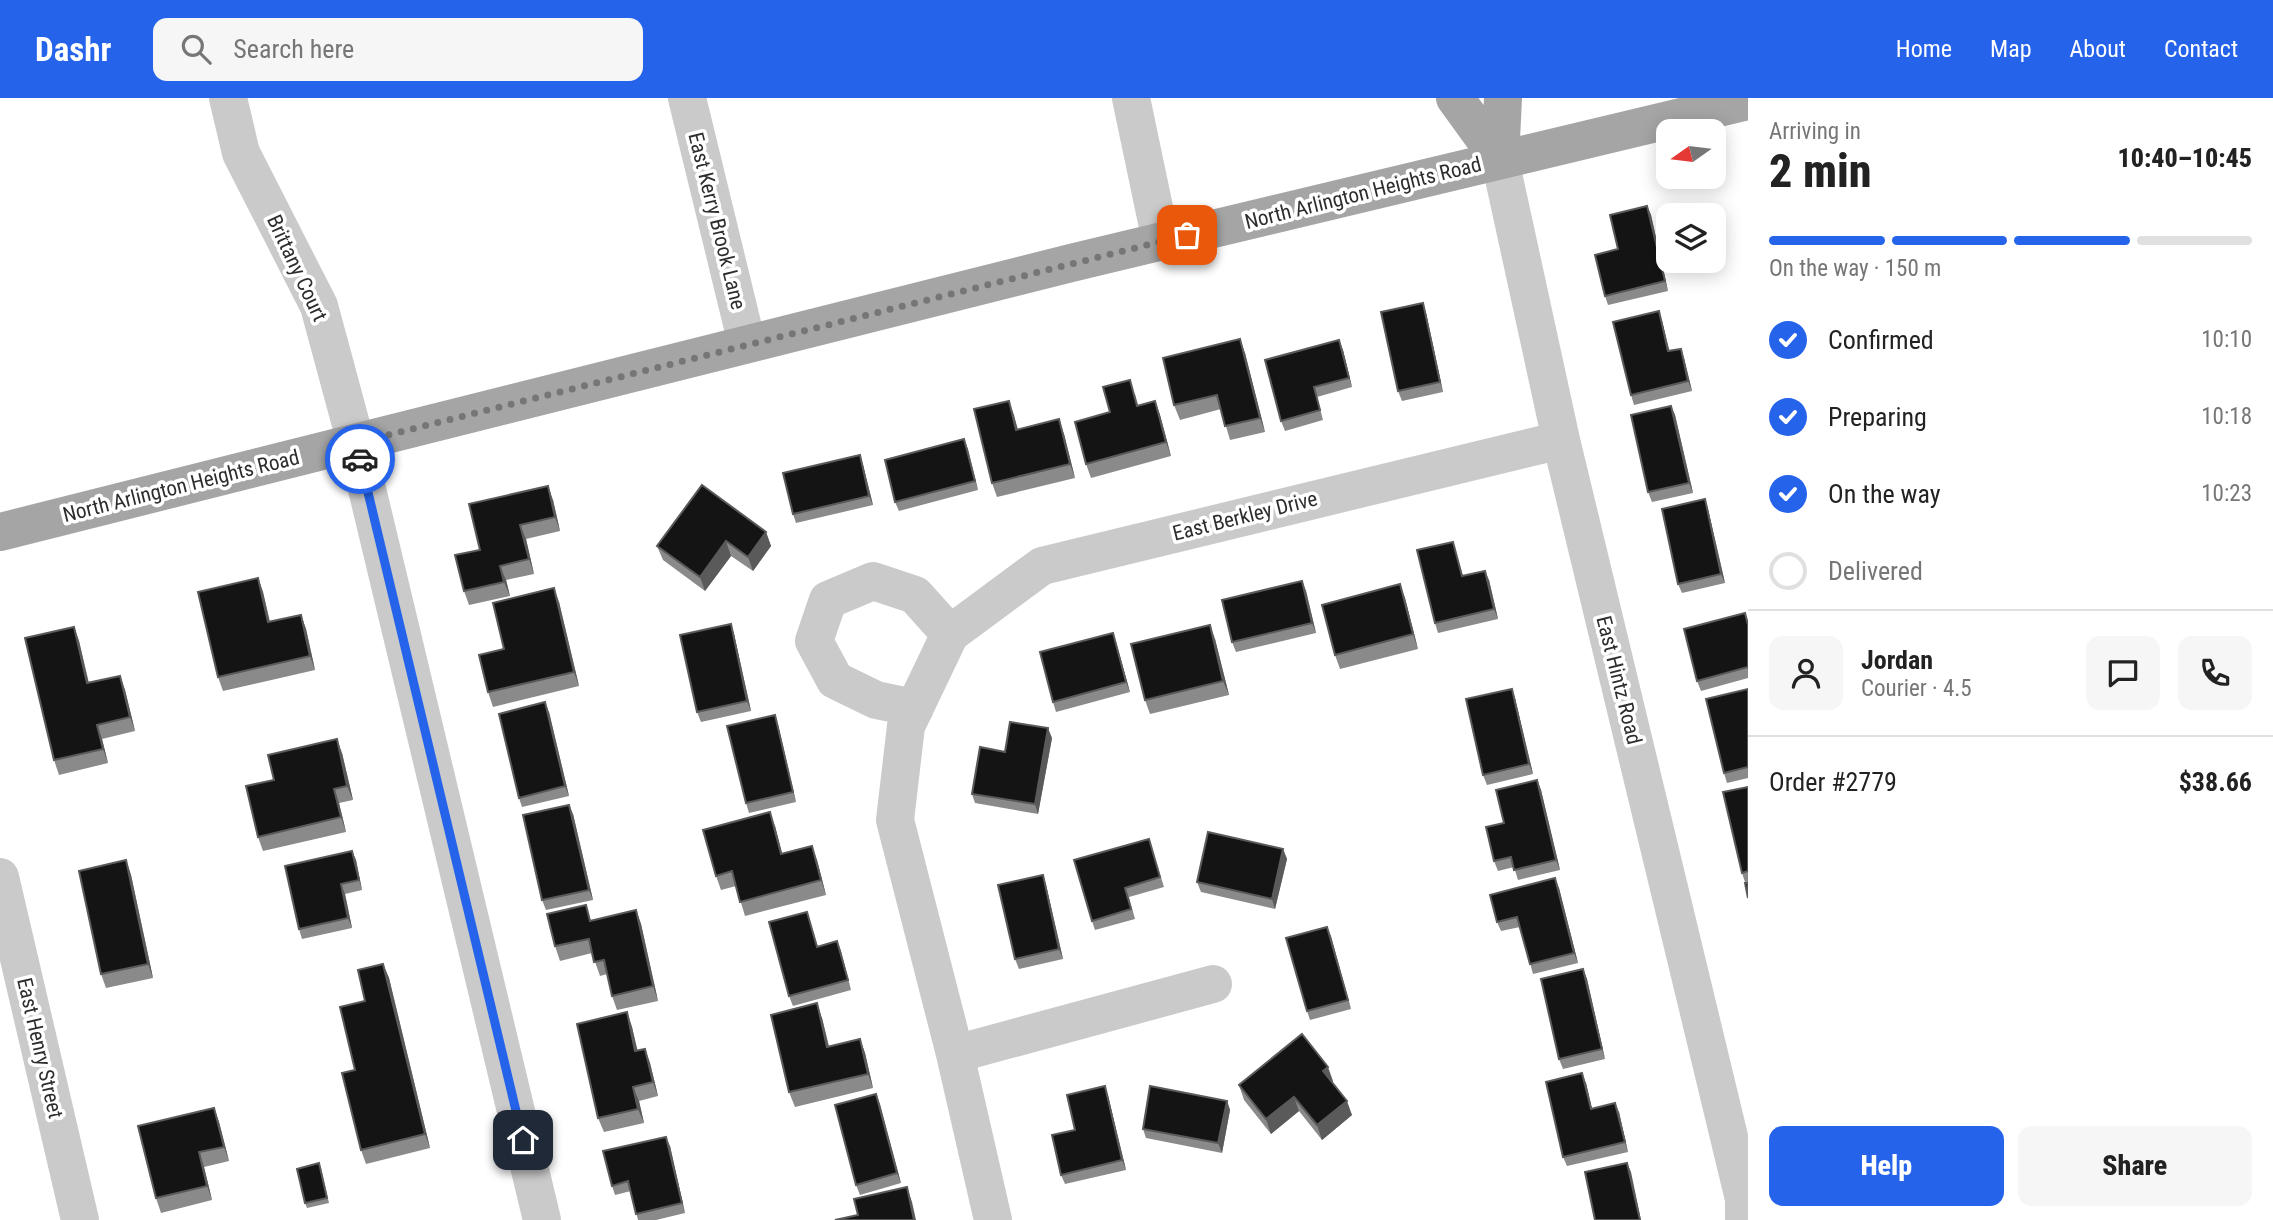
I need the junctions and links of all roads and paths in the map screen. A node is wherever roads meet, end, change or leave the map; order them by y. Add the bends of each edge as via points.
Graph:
1 (228, 98) edge
2 (687, 98) edge
3 (1131, 98) edge
4 (1455, 98) edge
5 (1503, 98) edge
6 (1748, 101) edge
7 (1500, 159) junction
8 (1161, 242) junction
9 (747, 344) junction
10 (1561, 440) junction
11 (356, 443) junction
12 (0, 532) edge
13 (950, 634) junction
14 (915, 708) junction
15 (0, 877) edge
16 (1213, 984) dead end
17 (955, 1054) junction
18 (1744, 1209) edge
19 (80, 1220) edge
20 (542, 1220) edge
21 (993, 1220) edge

1 - 11 street, Brittany Court via 241,153 319,306
2 - 9 street, East Kerry Brook Lane
3 - 8 street
4 - 7 main road, East Hintz Road
5 - 7 main road, East Hintz Road
6 - 7 main road, North Arlington Heights Road
7 - 8 main road, North Arlington Heights Road
7 - 10 street, East Hintz Road
8 - 9 main road, North Arlington Heights Road
9 - 11 main road, North Arlington Heights Road
10 - 13 street, East Berkley Drive via 1042,566
10 - 18 street, East Hintz Road
11 - 12 main road, North Arlington Heights Road
11 - 20 street, Brittany Court
13 - 14 street, East Berkley Drive
13 - 14 street via 915,595 873,581 828,600 814,641 835,680 876,700
14 - 17 street, East Berkley Drive via 906,726 895,820
15 - 19 street, East Henry Street
16 - 17 street
17 - 21 street, East Berkley Drive

